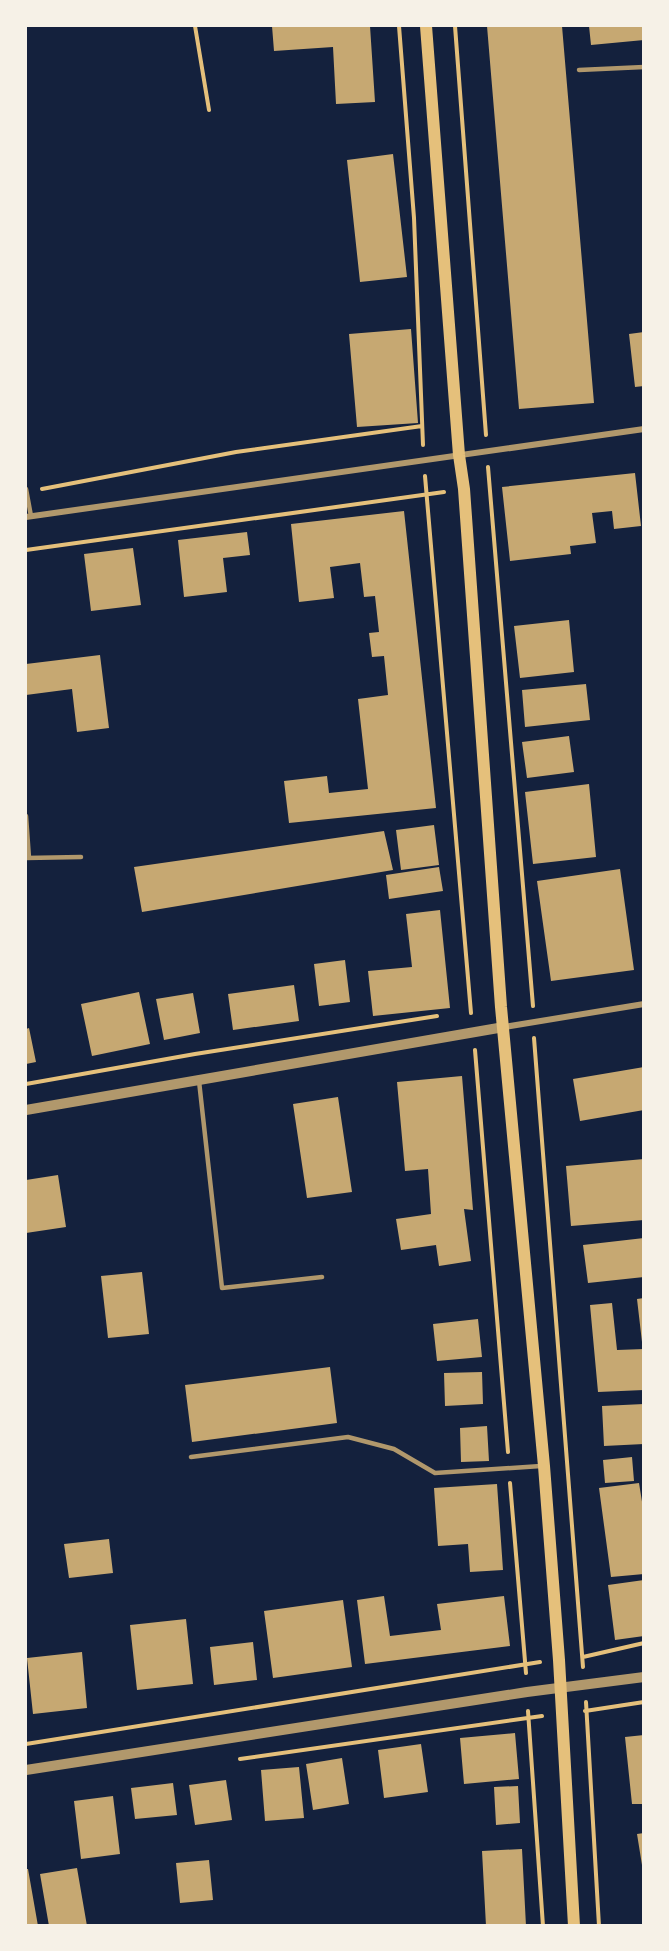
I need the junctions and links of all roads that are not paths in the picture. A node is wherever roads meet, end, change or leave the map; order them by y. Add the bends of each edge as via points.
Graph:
1 (426, 26) edge
2 (644, 67) edge
3 (579, 70) dead end
4 (644, 429) edge
5 (459, 455) junction
6 (26, 491) edge
7 (28, 516) edge
8 (26, 816) edge
9 (81, 857) dead end
10 (27, 858) edge
11 (644, 1004) edge
12 (504, 1027) junction
13 (199, 1081) junction
14 (26, 1110) edge
15 (322, 1277) dead end
16 (191, 1457) dead end
17 (544, 1466) junction
18 (644, 1677) edge
19 (559, 1687) junction
20 (26, 1770) edge
21 (574, 1926) edge

1 - 5 main road
2 - 3 lane
4 - 5 street
5 - 7 street
5 - 12 main road
6 - 7 lane
8 - 10 lane
9 - 10 lane
11 - 12 street
12 - 13 street
12 - 17 main road
13 - 14 street
13 - 15 lane via 222,1288
16 - 17 lane via 348,1437 394,1449 435,1473
17 - 19 main road
18 - 19 street
19 - 20 street
19 - 21 main road

